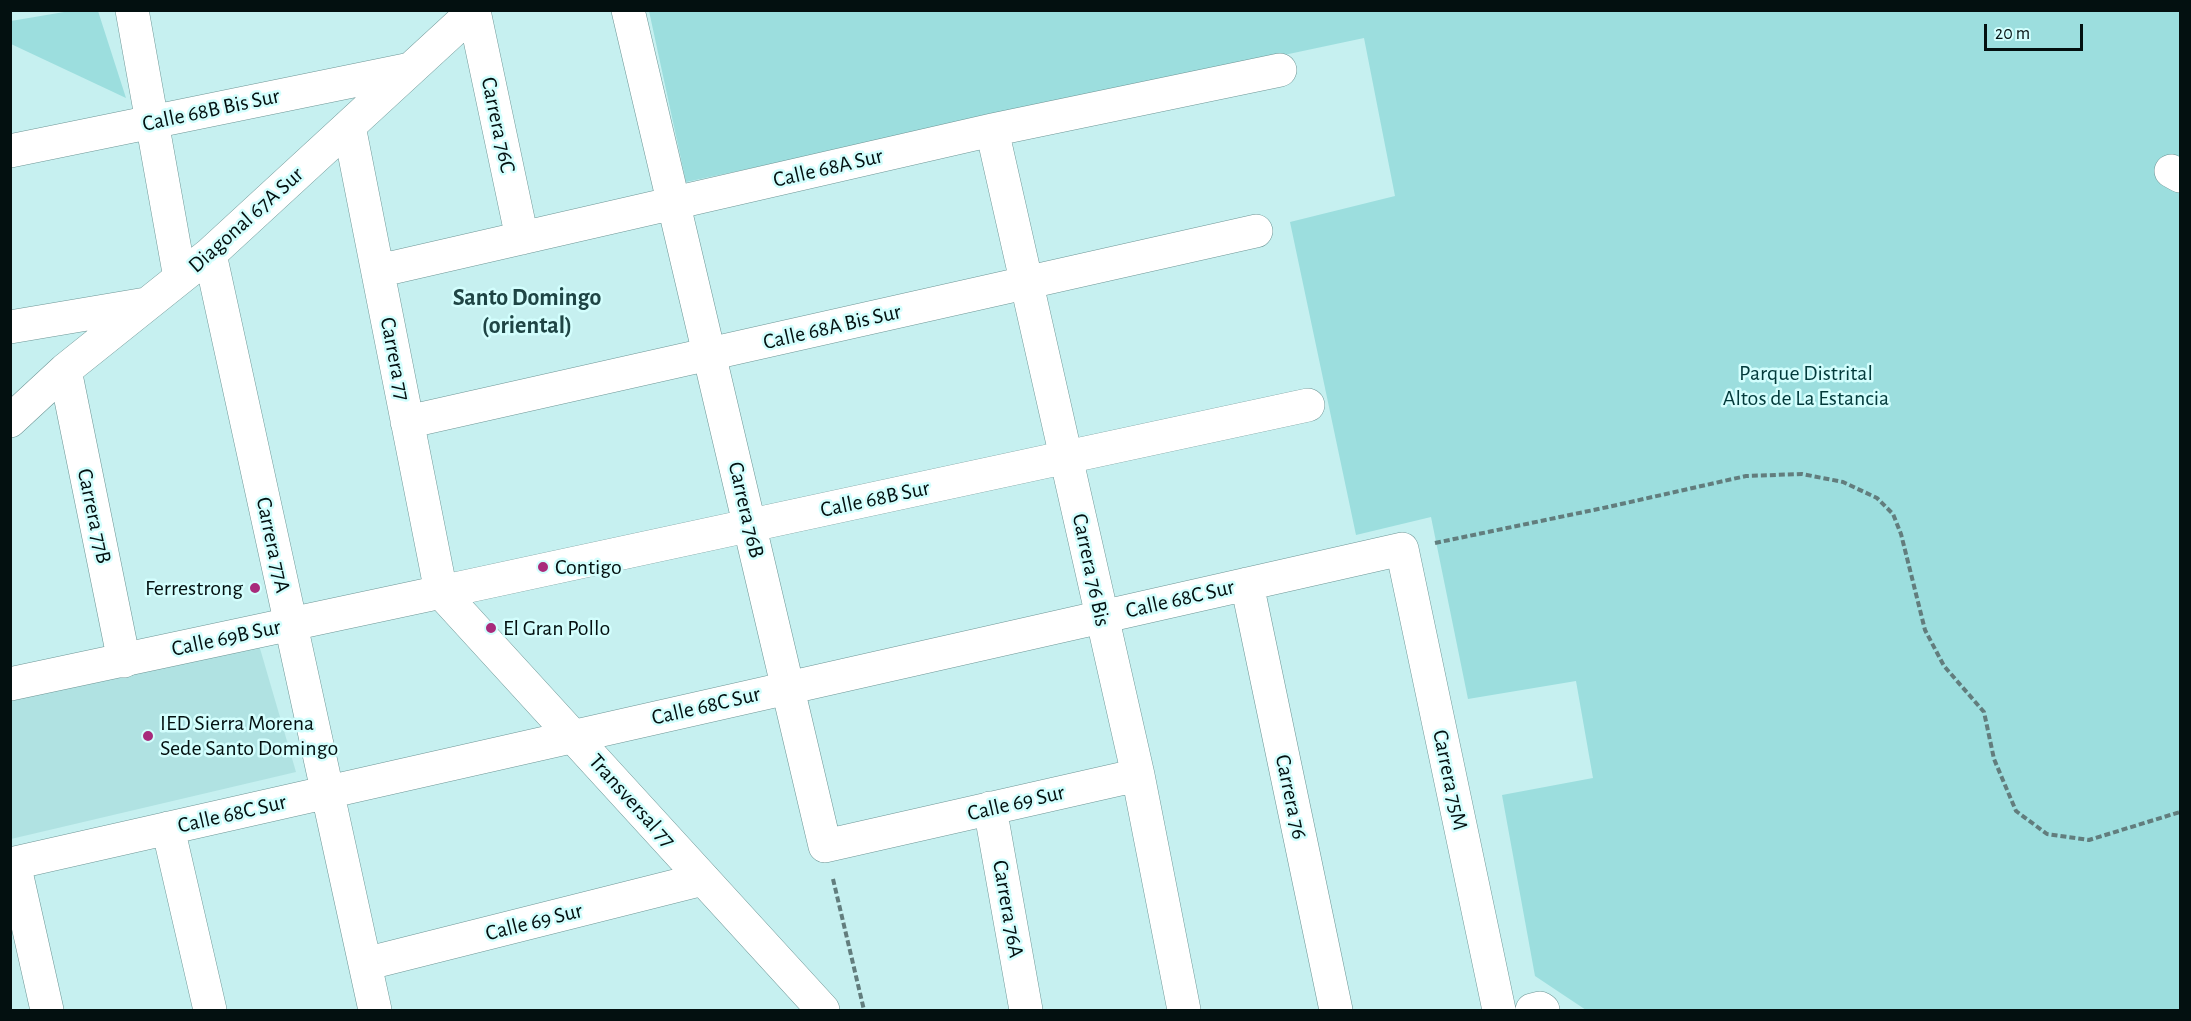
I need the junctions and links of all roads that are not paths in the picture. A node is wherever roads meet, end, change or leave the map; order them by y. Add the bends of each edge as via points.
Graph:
1 (132, 10) edge
2 (628, 10) edge
3 (474, 11) edge
4 (411, 69) junction
5 (1280, 70) dead end
6 (152, 122) junction
7 (349, 126) junction
8 (992, 130) junction
9 (10, 151) edge
10 (674, 204) junction
11 (1257, 231) dead end
12 (522, 238) junction
13 (210, 254) junction
14 (378, 271) junction
15 (180, 278) junction
16 (1027, 283) junction
17 (151, 303) junction
18 (10, 327) edge
19 (709, 354) junction
20 (65, 370) junction
21 (1308, 405) dead end
22 (10, 421) edge
23 (407, 422) junction
24 (1066, 458) junction
25 (750, 526) junction
26 (1402, 549) joint
27 (1247, 584) junction
28 (441, 592) junction
29 (1101, 617) junction
30 (290, 625) junction
31 (124, 661) junction
32 (10, 684) edge
33 (788, 688) junction
34 (573, 736) junction
35 (1138, 775) junction
36 (327, 792) junction
37 (990, 808) junction
38 (168, 828) junction
39 (825, 846) joint
40 (12, 863) edge
41 (703, 879) junction
42 (365, 964) junction
43 (47, 1011) edge
44 (210, 1011) edge
45 (375, 1011) edge
46 (823, 1011) edge
47 (1026, 1011) edge
48 (1184, 1011) edge
49 (1336, 1011) edge
50 (1499, 1011) edge

1 - 6 street
2 - 10 street, Carrera 76B
3 - 4 street, Diagonal 67A Sur
3 - 12 street, Carrera 76C
4 - 6 street, Calle 68B Bis Sur
4 - 7 street, Diagonal 67A Sur
5 - 8 street, Calle 68A Sur
6 - 9 street, Calle 68B Bis Sur
6 - 15 street
7 - 13 street, Diagonal 67A Sur
7 - 14 street, Carrera 77
8 - 10 street, Calle 68A Sur
8 - 16 street, Carrera 76 Bis
10 - 12 street, Calle 68A Sur
10 - 19 street, Carrera 76B
11 - 16 street, Calle 68A Bis Sur
12 - 14 street, Calle 68A Sur
13 - 15 street, Diagonal 67A Sur
13 - 30 street, Carrera 77A
14 - 23 street, Carrera 77
15 - 17 street, Diagonal 67A Sur
16 - 19 street, Calle 68A Bis Sur
16 - 24 street, Carrera 76 Bis
17 - 18 street
17 - 20 street, Diagonal 67A Sur
19 - 23 street, Calle 68A Bis Sur
19 - 25 street, Carrera 76B
20 - 22 street, Diagonal 67A Sur
20 - 31 street, Carrera 77B
21 - 24 street, Calle 68B Sur
23 - 28 street, Carrera 77
24 - 25 street, Calle 68B Sur
24 - 29 street, Carrera 76 Bis
25 - 28 street, Calle 68B Sur
25 - 33 street, Carrera 76B
26 - 27 street, Calle 68C Sur
26 - 50 street, Carrera 75M
27 - 29 street, Calle 68C Sur
27 - 49 street, Carrera 76
28 - 30 street, Calle 69B Sur
28 - 34 street, Transversal 77
29 - 33 street, Calle 68C Sur
29 - 35 street, Carrera 76 Bis
30 - 31 street, Calle 69B Sur
30 - 36 street, Carrera 77A
31 - 32 street, Calle 69B Sur
33 - 34 street, Calle 68C Sur
33 - 39 street, Carrera 76B
34 - 36 street, Calle 68C Sur
34 - 41 street, Transversal 77
35 - 37 street, Calle 69 Sur
35 - 48 street, Carrera 76 Bis
36 - 38 street, Calle 68C Sur
36 - 42 street, Carrera 77A
37 - 39 street, Calle 69 Sur
37 - 47 street, Carrera 76A
38 - 40 street, Calle 68C Sur
38 - 44 street
40 - 43 street
41 - 42 street, Calle 69 Sur
41 - 46 street, Transversal 77
42 - 45 street, Carrera 77A

